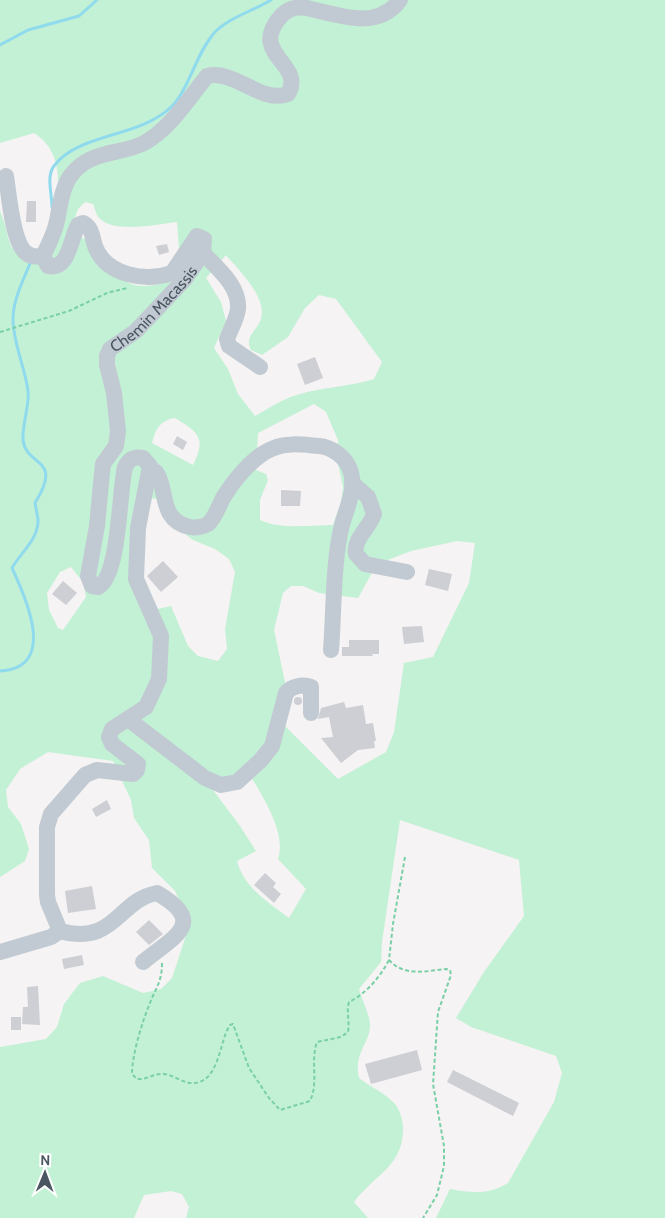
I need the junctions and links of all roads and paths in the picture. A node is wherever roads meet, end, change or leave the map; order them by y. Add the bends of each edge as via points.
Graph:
1 (400, 0) edge
2 (6, 176) dead end
3 (203, 253) junction
4 (36, 256) junction
5 (146, 277) junction
6 (0, 332) edge
7 (260, 367) dead end
8 (150, 472) junction
9 (352, 482) junction
10 (407, 572) dead end
11 (331, 650) dead end
12 (311, 713) dead end
13 (128, 719) junction
14 (405, 857) dead end
15 (60, 931) junction
16 (162, 946) junction
17 (0, 952) edge
18 (389, 960) junction
19 (143, 962) dead end
20 (424, 1218) edge

1 - 4 street via 389,12 378,17 348,17 302,7 286,11 275,23 270,36 274,50 290,76 288,94 276,96 217,73 207,76 155,136 144,143 103,154 82,164 71,174 56,227
2 - 4 street via 21,248
3 - 5 street, Chemin Macassis via 204,239 197,236 176,270 162,276
3 - 7 street via 228,279 235,292 238,310 227,339 229,346
3 - 8 street, Chemin Macassis via 185,279 136,330 113,345 106,356 118,432 116,446 103,464 88,576 92,586 98,587 105,581 116,542 124,467 133,458 143,458 148,462
4 - 5 street, Chemin Macassis via 48,266 58,267 78,225 83,223 108,264 119,272
5 - 6 path via 69,311
8 - 9 street via 159,476 163,500 170,513 190,527 206,525 239,476 274,447 322,446 334,450 349,467
8 - 13 street via 138,528 136,580 161,636 159,679 146,707
9 - 10 street via 368,497 374,514 369,528 357,541 356,554 365,564
9 - 11 street via 351,499 338,542
12 - 13 street via 311,687 289,689 272,746 237,782 221,785 205,778
13 - 15 street via 112,729 108,737 112,744 138,764 137,770 133,774 97,770 85,775 48,819 45,867 48,902
14 - 18 path
15 - 16 street via 72,934 105,928 146,895 157,893 177,910 185,922 182,930
15 - 17 street via 51,937
16 - 18 path via 160,984 149,1004 132,1062 132,1074 137,1080 164,1074 194,1083 203,1080 216,1064 225,1031 233,1024 249,1068 280,1110 310,1101 314,1092 314,1050 317,1042 341,1037 348,1032 346,1011 349,1002 372,984
16 - 19 street
18 - 20 path via 404,969 417,972 446,969 452,975 438,1012 433,1084 444,1146 444,1166 437,1195

